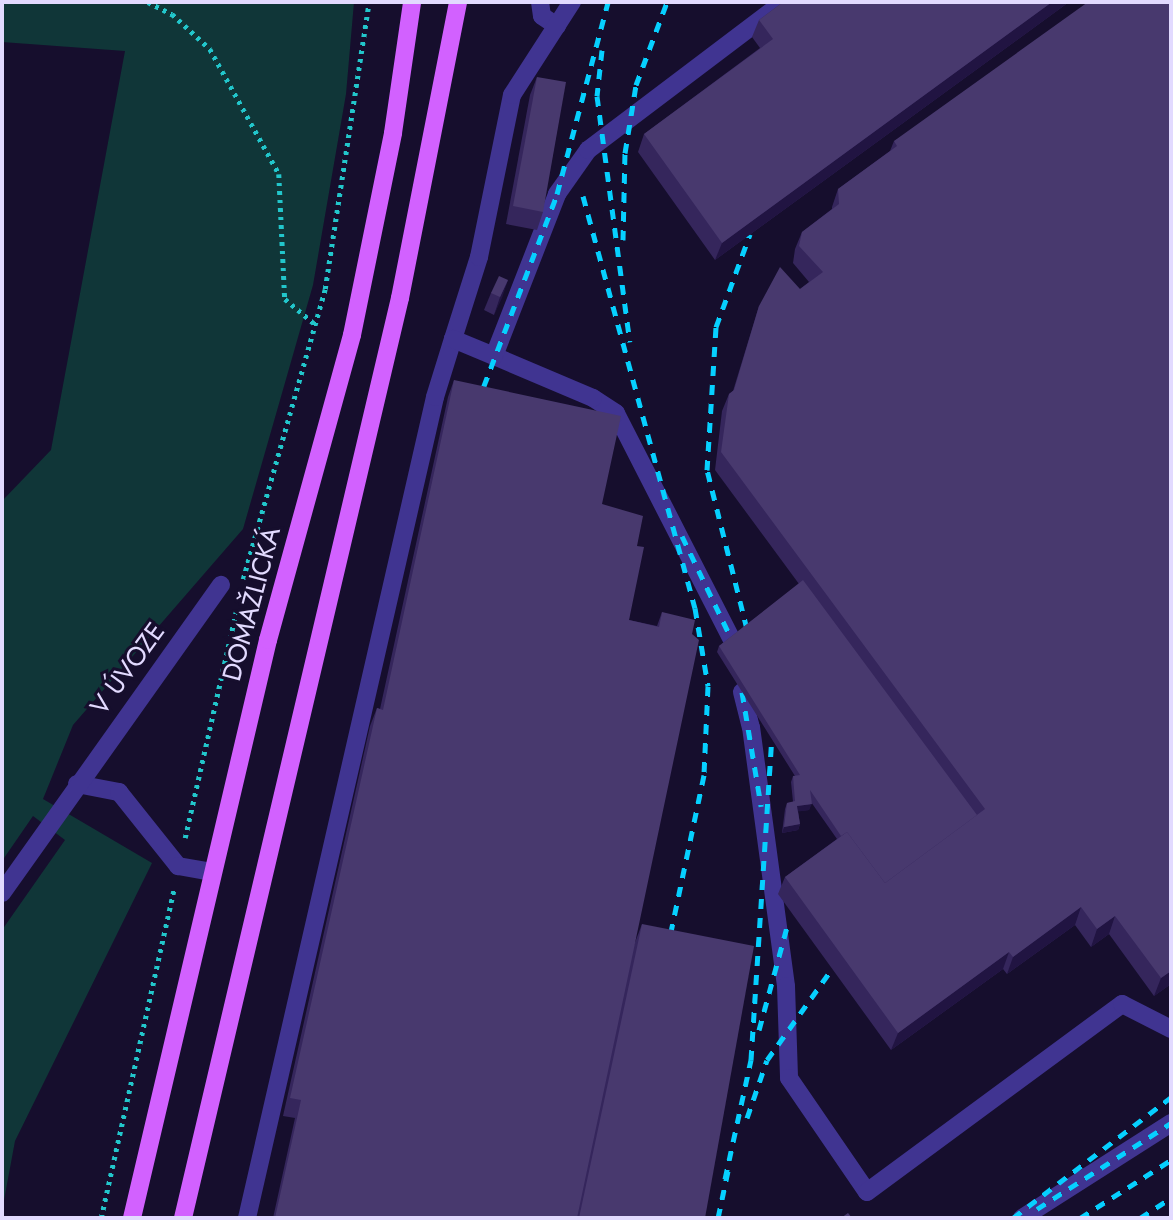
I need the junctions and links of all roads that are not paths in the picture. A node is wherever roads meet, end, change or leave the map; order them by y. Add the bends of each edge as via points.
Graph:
1 (412, 2) edge
2 (458, 2) edge
3 (540, 2) edge
4 (572, 2) edge
5 (784, 2) edge
6 (557, 26) junction
7 (453, 339) junction
8 (494, 356) junction
9 (221, 585) dead end
10 (732, 640) edge
11 (742, 692) edge
12 (78, 785) junction
13 (211, 872) junction
14 (2, 893) edge
15 (1171, 1029) edge
16 (1171, 1123) edge
17 (132, 1218) edge
18 (183, 1218) edge
19 (247, 1218) edge
20 (1022, 1218) edge

1 - 13 main road, DOMAŽLICKÁ via 391,145 352,335 268,640
2 - 18 main road via 400,298
3 - 6 lane via 542,16
4 - 6 lane
5 - 8 lane via 588,150 557,194
6 - 7 lane via 521,75 504,117 480,257
7 - 8 lane
7 - 19 lane via 432,411
8 - 10 lane via 593,398 616,413
9 - 12 lane, V ÚVOZE
11 - 15 lane via 751,727 786,986 789,1078 867,1192 1122,1004
12 - 13 lane via 120,792 178,866
12 - 14 lane, V ÚVOZE
13 - 17 main road, DOMAŽLICKÁ
16 - 20 lane

